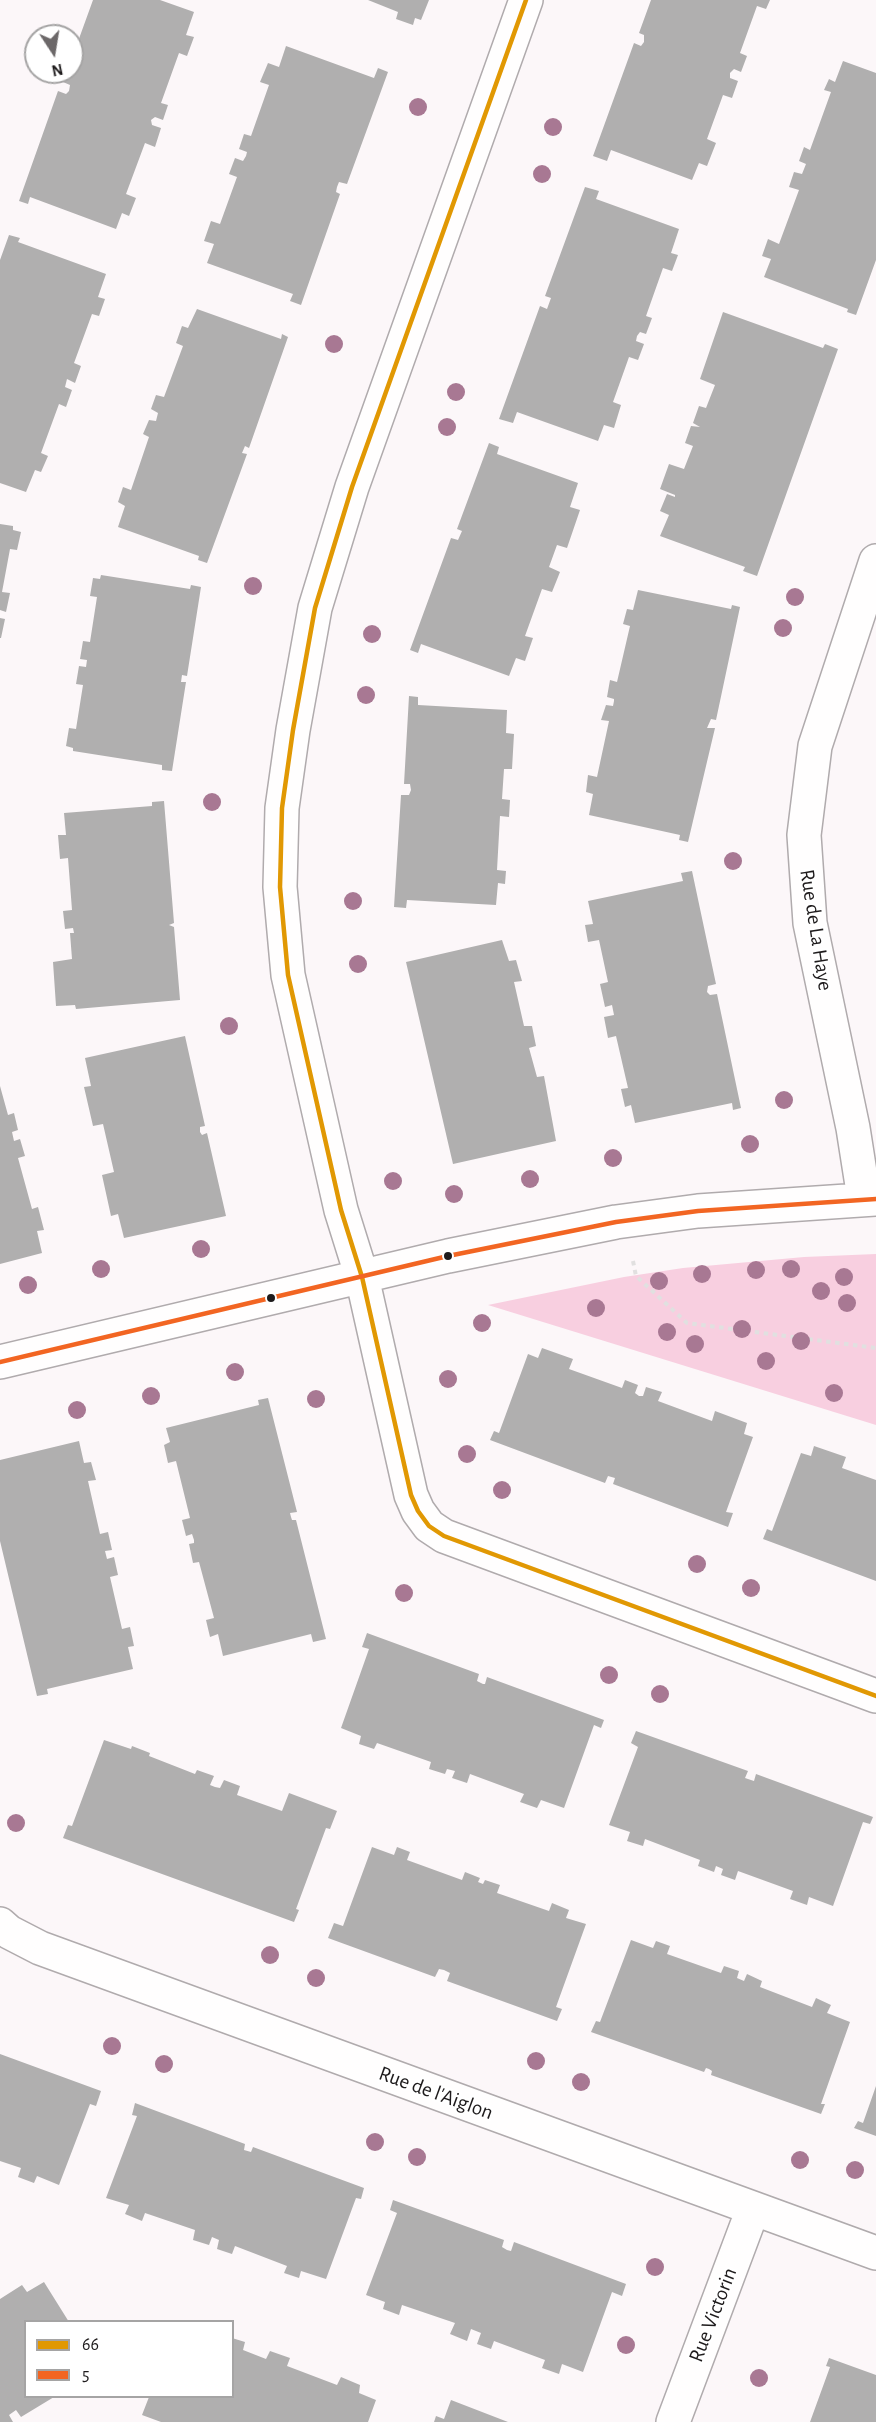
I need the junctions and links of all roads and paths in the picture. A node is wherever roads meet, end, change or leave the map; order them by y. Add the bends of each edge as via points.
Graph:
1 (526, 0) edge
2 (876, 561) edge
3 (870, 1198) edge
4 (626, 1221) junction
5 (362, 1277) junction
6 (876, 1348) edge
7 (0, 1362) edge
8 (876, 1696) edge
9 (0, 1924) edge
10 (753, 2209) junction
11 (876, 2253) edge
12 (673, 2422) edge

1 - 5 street via 352,487 315,608 292,730 282,808 280,887 288,975 341,1210
2 - 3 street, Rue de La Haye via 814,746 804,835 810,923
3 - 4 street via 698,1211
4 - 5 street
4 - 6 path via 636,1276 687,1323
5 - 7 street
5 - 8 street via 411,1495 429,1526 444,1536
9 - 10 street, Rue de l'Aiglon via 40,1948
10 - 11 street, Rue de l'Aiglon
10 - 12 street, Rue Victorin

